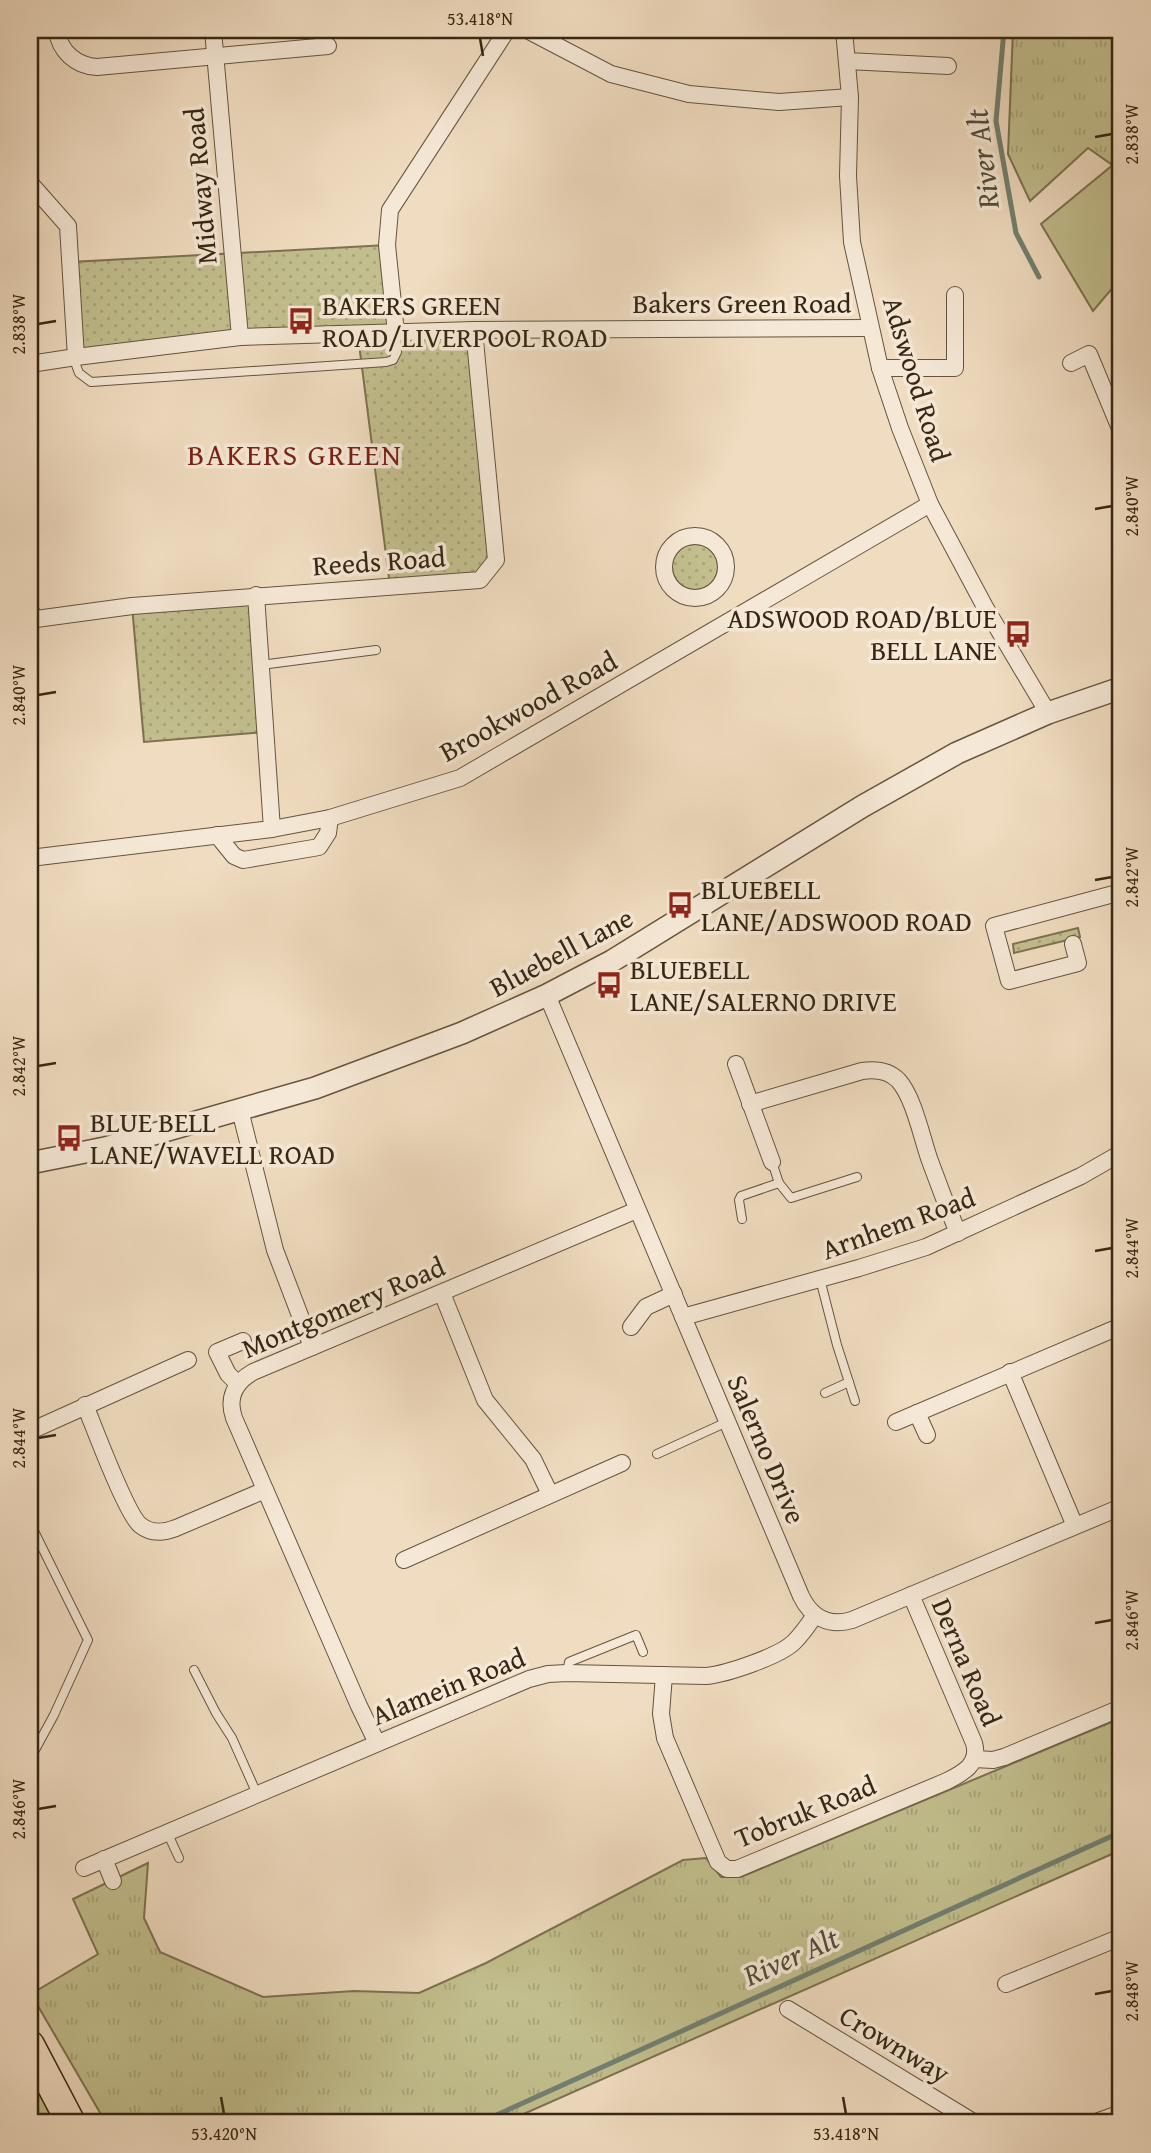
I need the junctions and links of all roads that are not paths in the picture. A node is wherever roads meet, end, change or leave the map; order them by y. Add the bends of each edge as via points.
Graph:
1 (57, 30) edge
2 (213, 30) edge
3 (507, 30) edge
4 (527, 30) edge
5 (844, 30) edge
6 (328, 46) dead end
7 (215, 55) junction
8 (847, 61) junction
9 (948, 66) dead end
10 (850, 97) junction
11 (30, 183) edge
12 (955, 295) dead end
13 (869, 328) junction
14 (474, 330) junction
15 (396, 332) junction
16 (240, 337) junction
17 (75, 357) junction
18 (1071, 363) dead end
19 (30, 365) edge
20 (880, 368) junction
21 (1121, 431) edge
22 (930, 504) junction
23 (256, 595) junction
24 (706, 597) dead end
25 (30, 611) edge
26 (724, 623) junction
27 (376, 650) dead end
28 (261, 665) junction
29 (1121, 688) edge
30 (1048, 713) junction
31 (330, 818) junction
32 (272, 830) junction
33 (217, 835) junction
34 (30, 858) edge
35 (1121, 892) edge
36 (1073, 944) dead end
37 (547, 995) junction
38 (736, 1064) dead end
39 (750, 1104) junction
40 (240, 1110) junction
41 (1121, 1153) edge
42 (772, 1162) joint
43 (30, 1163) edge
44 (857, 1177) dead end
45 (779, 1183) junction
46 (637, 1210) junction
47 (742, 1219) dead end
48 (958, 1233) junction
49 (820, 1279) junction
50 (442, 1293) junction
51 (674, 1294) junction
52 (683, 1317) junction
53 (1121, 1326) edge
54 (631, 1327) dead end
55 (243, 1341) dead end
56 (312, 1347) junction
57 (188, 1360) dead end
58 (1010, 1372) junction
59 (849, 1382) junction
60 (238, 1384) junction
61 (825, 1392) dead end
62 (855, 1401) dead end
63 (85, 1405) junction
64 (917, 1413) junction
65 (727, 1422) junction
66 (896, 1422) dead end
67 (35, 1429) dead end
68 (927, 1435) dead end
69 (657, 1454) dead end
70 (622, 1463) dead end
71 (265, 1490) junction
72 (550, 1494) junction
73 (1121, 1507) edge
74 (30, 1523) edge
75 (1075, 1526) junction
76 (404, 1560) dead end
77 (911, 1595) junction
78 (815, 1615) junction
79 (643, 1652) dead end
80 (194, 1670) dead end
81 (568, 1673) junction
82 (664, 1675) junction
83 (1121, 1708) edge
84 (377, 1743) junction
85 (30, 1759) edge
86 (974, 1759) junction
87 (257, 1794) junction
88 (167, 1832) junction
89 (178, 1858) dead end
90 (104, 1859) junction
91 (84, 1868) dead end
92 (113, 1881) dead end
93 (1121, 1937) edge
94 (1006, 1984) dead end
95 (788, 2009) dead end
96 (30, 2045) edge
97 (1121, 2113) edge
98 (71, 2123) edge
99 (975, 2123) edge
100 (1093, 2123) edge

1 - 7 street via 72,60 87,66
2 - 7 street, Midway Road
3 - 15 street via 390,210 387,245
4 - 10 street via 611,74 689,94 779,102
5 - 8 street, Adswood Road
6 - 7 street
7 - 16 street, Midway Road
8 - 9 street
8 - 10 street, Adswood Road
10 - 13 street, Adswood Road via 852,242
11 - 17 street via 68,226
12 - 20 street via 955,368
13 - 14 street, Bakers Green Road
13 - 20 street, Adswood Road
14 - 15 street, Bakers Green Road
14 - 23 street, Reeds Road via 496,560 480,580
15 - 16 street, Bakers Green Road
15 - 17 lane via 397,352 386,362 91,382 79,373
16 - 17 street, Bakers Green Road
17 - 19 street, Bakers Green Road
18 - 21 street via 1089,354
20 - 22 street, Adswood Road
22 - 26 street, Brookwood Road
22 - 30 street, Adswood Road
23 - 25 street, Reeds Road via 36,619
23 - 28 street
24 - 26 street
26 - 31 street, Brookwood Road via 460,778
27 - 28 lane
28 - 32 street
29 - 30 street, Bluebell Lane
30 - 37 street, Bluebell Lane via 928,769 612,961
31 - 32 street, Brookwood Road
31 - 33 street via 319,847 243,860
32 - 33 street, Brookwood Road
33 - 34 street, Brookwood Road
35 - 36 street via 994,926 1009,981 1080,970
37 - 40 street, Bluebell Lane via 420,1051
37 - 46 street, Salerno Drive
38 - 39 street
39 - 42 street
39 - 48 street via 862,1071 893,1076 908,1098
40 - 43 street, Bluebell Lane via 105,1148
40 - 56 street via 275,1250
41 - 48 street, Arnhem Road
42 - 45 lane
44 - 45 lane via 791,1198
45 - 47 lane via 741,1196
46 - 50 street, Montgomery Road
46 - 51 street, Salerno Drive
48 - 49 street, Arnhem Road
49 - 52 street, Arnhem Road
49 - 59 lane
50 - 56 street, Montgomery Road
50 - 72 street via 485,1400 533,1459
51 - 52 street, Salerno Drive
51 - 54 street via 646,1307
52 - 65 street, Salerno Drive
53 - 58 street
55 - 60 street via 217,1352
56 - 60 street, Montgomery Road via 253,1372
57 - 63 street
58 - 64 street
58 - 75 street
59 - 61 lane
59 - 62 lane
60 - 71 street, Montgomery Road via 232,1412
63 - 67 street
63 - 71 street via 137,1522 156,1532
64 - 66 street
64 - 68 street
65 - 69 lane
65 - 78 street, Salerno Drive via 801,1596
70 - 72 street
71 - 84 street, Montgomery Road
72 - 76 street
73 - 75 street
74 - 85 lane via 88,1640
75 - 77 street
77 - 78 street via 845,1622
77 - 86 street, Derna Road via 974,1743
78 - 82 street, Alamein Road via 788,1647 738,1669 706,1676
79 - 81 lane via 636,1635 569,1662
80 - 87 lane
81 - 82 street, Alamein Road
81 - 84 street, Alamein Road via 529,1679
82 - 86 street, Tobruk Road via 661,1714 666,1738 715,1858 727,1869 947,1781 967,1770
83 - 86 street, Derna Road via 1004,1758
84 - 87 street, Alamein Road
87 - 88 street, Alamein Road
88 - 89 lane
88 - 90 street, Alamein Road
90 - 91 street, Alamein Road
90 - 92 street
93 - 94 street
95 - 99 street, Crownway
96 - 98 highway
97 - 100 street

